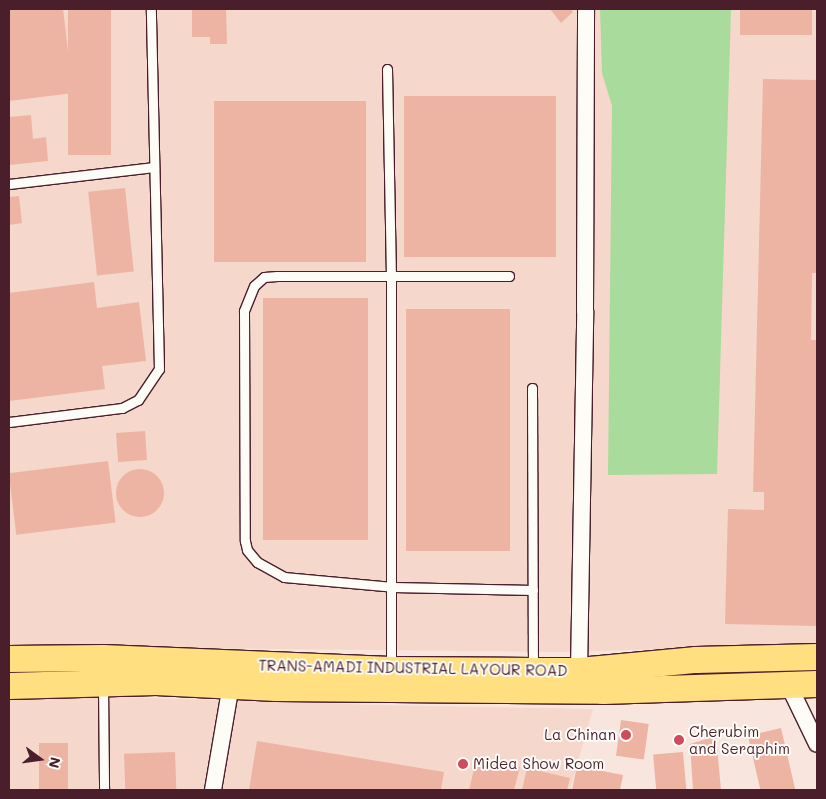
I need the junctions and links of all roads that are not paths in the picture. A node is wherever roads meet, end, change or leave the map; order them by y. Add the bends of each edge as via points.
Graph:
1 (151, 9) edge
2 (586, 9) edge
3 (387, 69) dead end
4 (154, 167) junction
5 (9, 184) edge
6 (509, 276) dead end
7 (391, 277) junction
8 (532, 388) dead end
9 (9, 422) edge
10 (393, 587) junction
11 (533, 590) junction
12 (817, 656) edge
13 (9, 658) edge
14 (391, 670) junction
15 (533, 671) junction
16 (579, 671) junction
17 (103, 683) junction
18 (817, 684) edge
19 (231, 685) junction
20 (9, 686) edge
21 (788, 686) junction
22 (817, 744) edge
23 (104, 790) edge
24 (213, 790) edge

1 - 4 lane
2 - 16 street via 586,311
3 - 7 lane
4 - 5 lane
4 - 9 lane via 160,349 159,368 150,385 138,400 122,408
6 - 7 lane
7 - 10 lane
7 - 10 lane via 264,277 254,286 244,311 246,550 257,562 284,577
8 - 11 lane
10 - 11 lane
10 - 14 lane
11 - 15 lane
12 - 16 main road, TRANS-AMADI INDUSTRIAL LAYOUR ROAD via 696,660
13 - 14 main road, TRANS-AMADI INDUSTRIAL LAYOUR ROAD via 103,658
14 - 15 main road, TRANS-AMADI INDUSTRIAL LAYOUR ROAD
15 - 16 main road, TRANS-AMADI INDUSTRIAL LAYOUR ROAD
17 - 19 main road, TRANS-AMADI INDUSTRIAL LAYOUR ROAD
17 - 20 main road, TRANS-AMADI INDUSTRIAL LAYOUR ROAD
17 - 23 lane
18 - 21 main road, TRANS-AMADI INDUSTRIAL LAYOUR ROAD
19 - 21 main road, TRANS-AMADI INDUSTRIAL LAYOUR ROAD via 554,691
19 - 24 street
21 - 22 street

